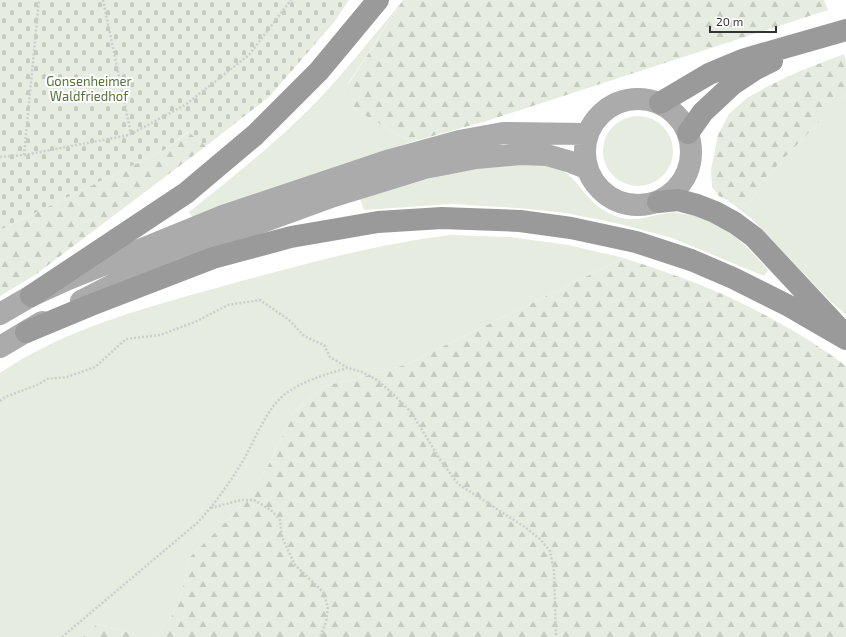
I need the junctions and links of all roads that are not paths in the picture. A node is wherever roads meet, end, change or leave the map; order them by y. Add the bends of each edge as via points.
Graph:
1 (378, 0) edge
2 (846, 30) edge
3 (818, 39) junction
4 (660, 103) junction
5 (587, 134) junction
6 (688, 134) junction
7 (586, 168) junction
8 (658, 202) junction
9 (31, 296) junction
10 (0, 314) edge
11 (26, 332) junction
12 (846, 335) edge
13 (846, 339) edge
14 (0, 347) edge

1 - 9 highway via 319,71 255,135 186,193
2 - 3 highway
3 - 4 highway via 745,59 709,74
3 - 6 highway via 754,70 733,84 703,112
4 - 5 main road via 643,99 626,100 609,106 596,118
4 - 6 main road via 682,121
5 - 7 main road via 584,151
5 - 9 main road via 503,133 459,141 390,160 223,216
6 - 8 main road via 691,150 689,166 683,181 672,193
7 - 8 main road via 594,184 607,196 623,204 641,206
7 - 11 main road via 547,155 521,154 476,158 425,168 334,196 171,255
8 - 12 highway via 678,200 697,205 735,223 754,237
9 - 10 main road
11 - 13 highway via 213,258 291,237 378,222 442,218 520,221 571,228 636,242 691,260 733,278 790,306
11 - 14 main road

